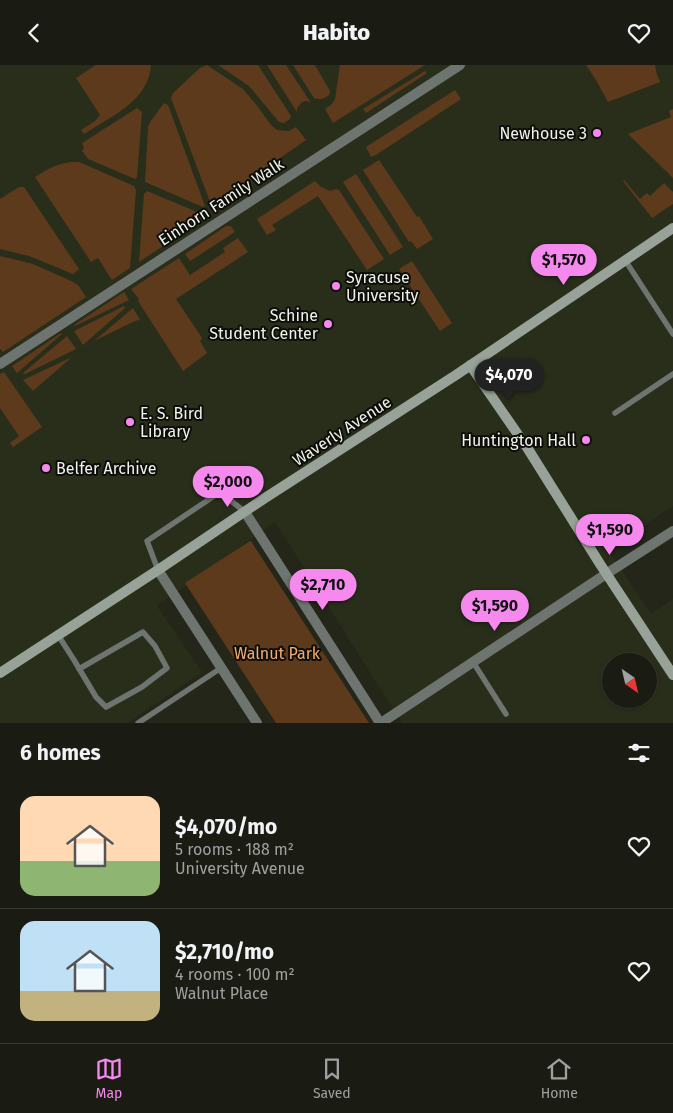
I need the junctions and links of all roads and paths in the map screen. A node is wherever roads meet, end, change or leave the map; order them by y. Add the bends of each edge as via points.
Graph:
1 (460, 65) edge
2 (673, 227) edge
3 (624, 259) junction
4 (673, 334) edge
5 (0, 364) edge
6 (470, 365) junction
7 (673, 374) edge
8 (615, 413) dead end
9 (245, 512) junction
10 (673, 531) edge
11 (158, 570) junction
12 (606, 574) junction
13 (58, 635) junction
14 (473, 662) junction
15 (222, 668) junction
16 (79, 669) junction
17 (0, 673) edge
18 (673, 675) edge
19 (506, 714) dead end
20 (138, 723) edge
21 (257, 723) edge
22 (381, 723) edge

1 - 5 street, Einhorn Family Walk
2 - 3 street, Waverly Avenue
3 - 4 lane
3 - 6 street, Waverly Avenue
6 - 9 street, Waverly Avenue
6 - 12 street via 528,449
7 - 8 lane
9 - 11 street, Waverly Avenue
9 - 11 lane via 220,492 148,541
9 - 22 street
10 - 12 street
11 - 13 street, Waverly Avenue
11 - 15 street
12 - 14 street
12 - 18 street
13 - 16 lane
13 - 17 street, Waverly Avenue
14 - 19 lane
14 - 22 street
15 - 20 lane
15 - 21 street
16 - 16 lane via 106,707 142,687 167,667 155,646 142,633

